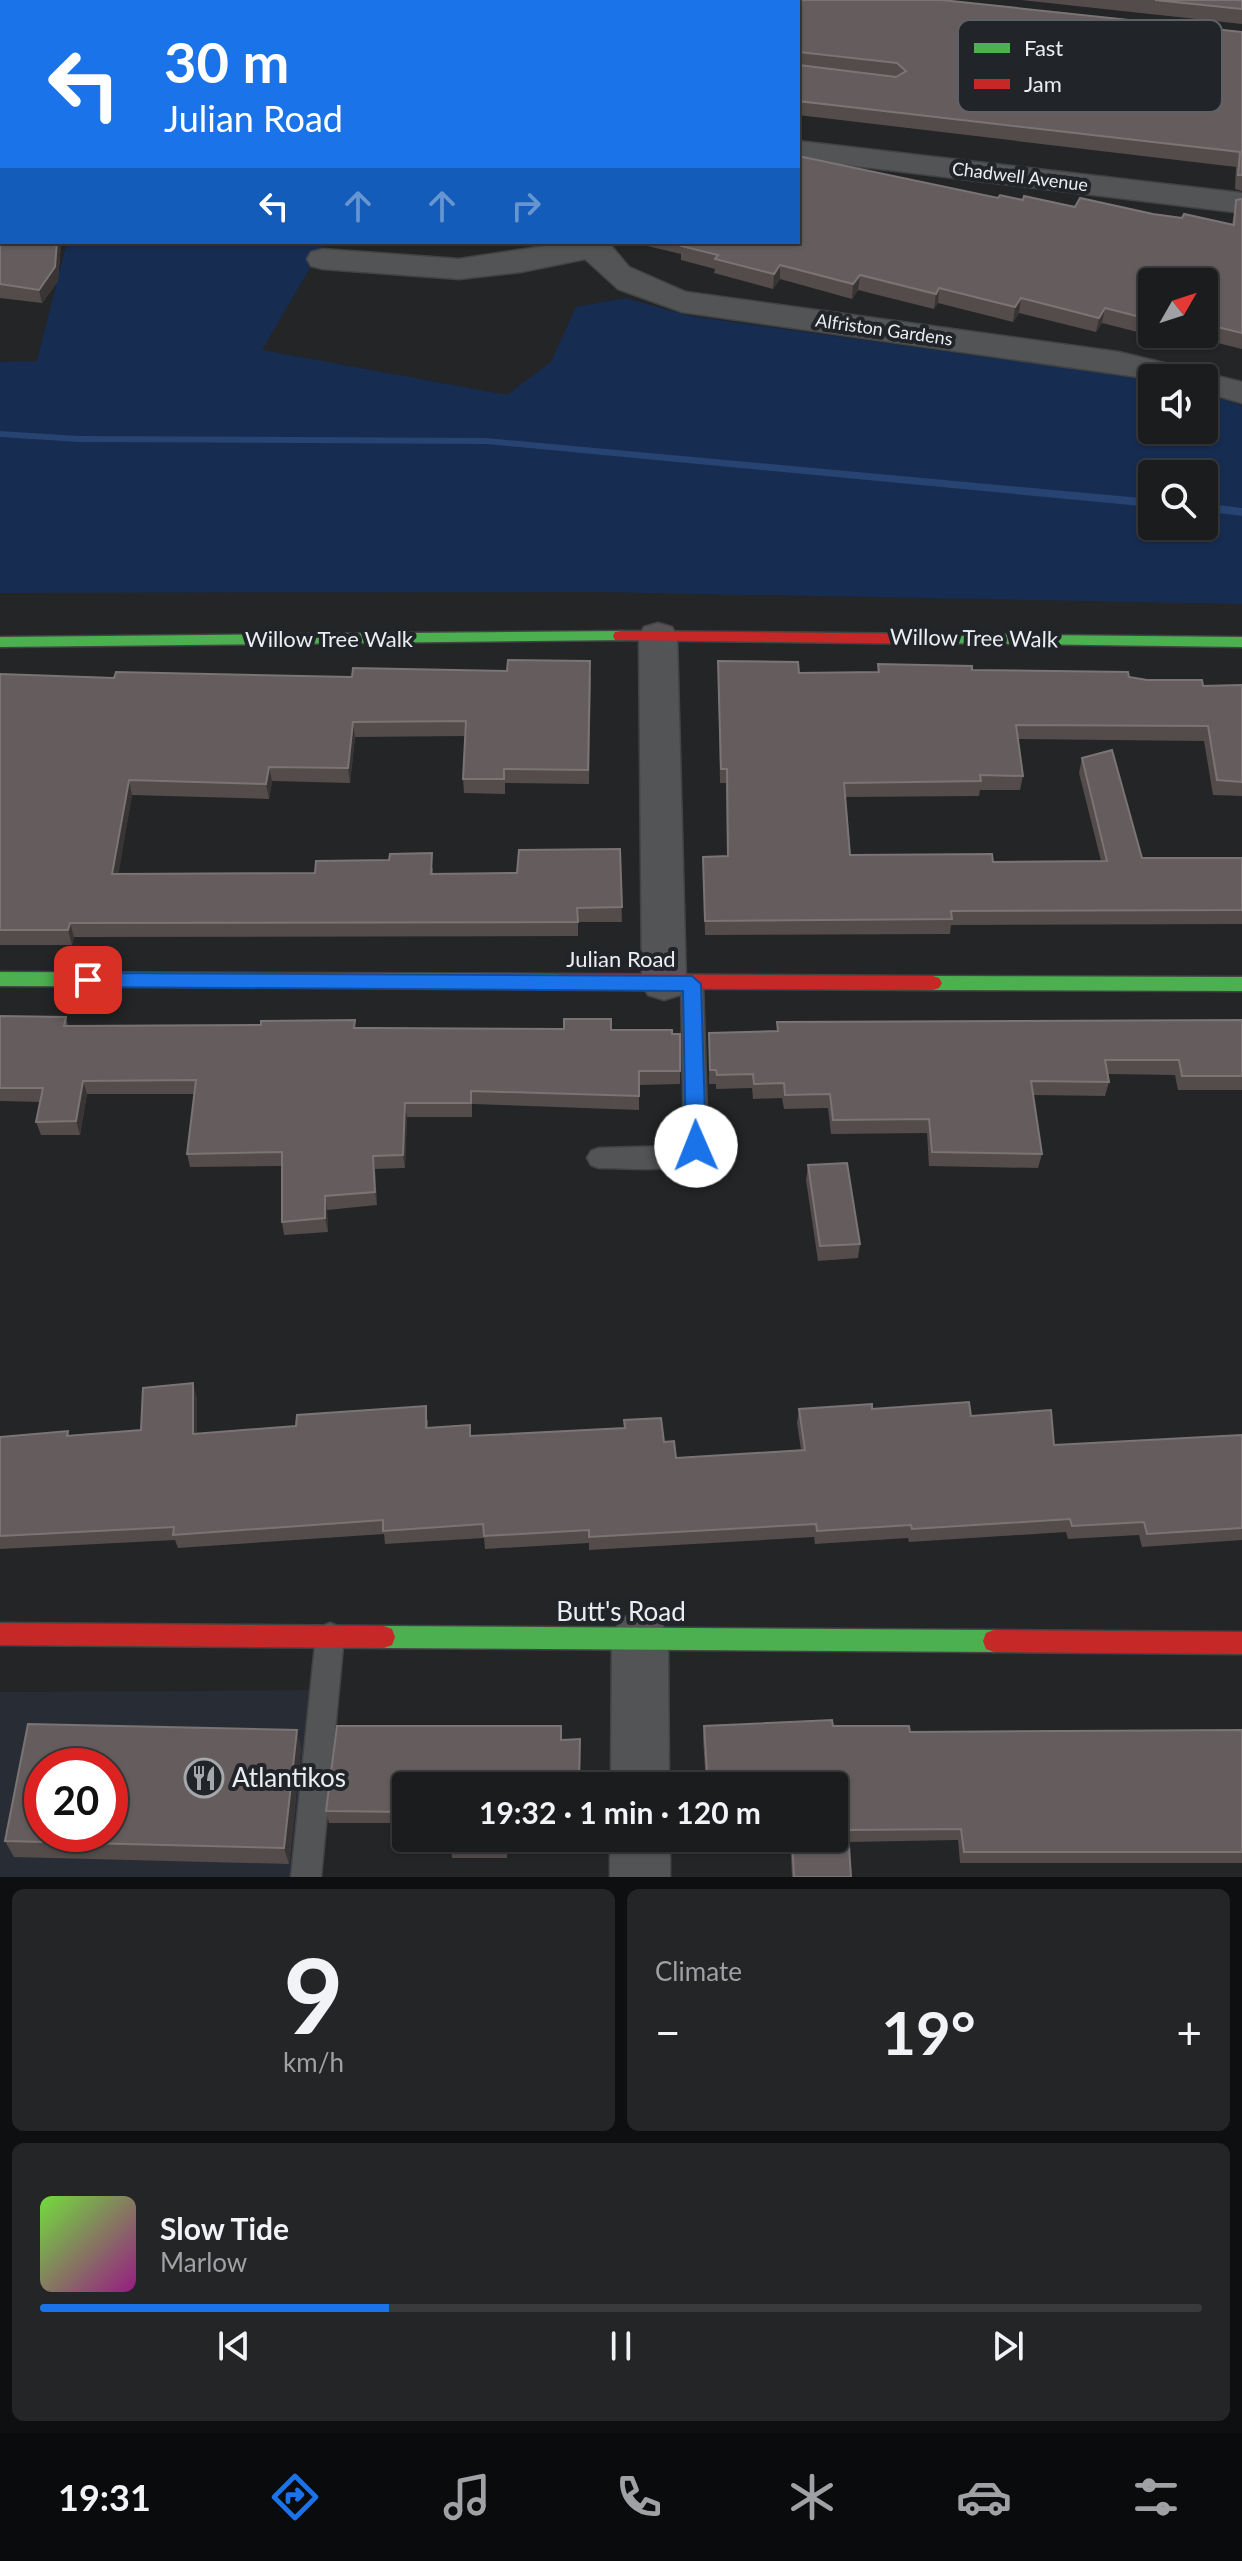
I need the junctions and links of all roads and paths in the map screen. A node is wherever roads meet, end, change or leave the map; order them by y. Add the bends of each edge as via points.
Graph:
1 (800, 150) edge
2 (1242, 203) edge
3 (593, 244) edge
4 (323, 259) dead end
5 (1138, 365) edge
6 (1218, 385) edge
7 (1242, 393) edge
8 (658, 636) junction
9 (0, 642) edge
10 (1242, 642) edge
11 (0, 979) edge
12 (678, 984) junction
13 (1242, 984) edge
14 (599, 1158) dead end
15 (0, 1634) edge
16 (330, 1636) junction
17 (640, 1638) junction
18 (1242, 1643) edge
19 (640, 1772) edge
20 (640, 1852) edge
21 (306, 1877) edge
22 (640, 1877) edge

1 - 2 street, Chadwell Avenue
3 - 4 street via 521,262 459,269
3 - 5 street, Alfriston Gardens via 626,279 682,302
6 - 7 street
8 - 9 street, Willow Tree Walk
8 - 10 street, Willow Tree Walk
8 - 12 street
11 - 12 street, Julian Road
12 - 13 street, Julian Road
12 - 14 lane via 696,1146 682,1156
15 - 16 street, Butt's Road
16 - 17 street, Butt's Road
16 - 21 lane
17 - 18 street, Butt's Road
17 - 19 street
20 - 22 street

